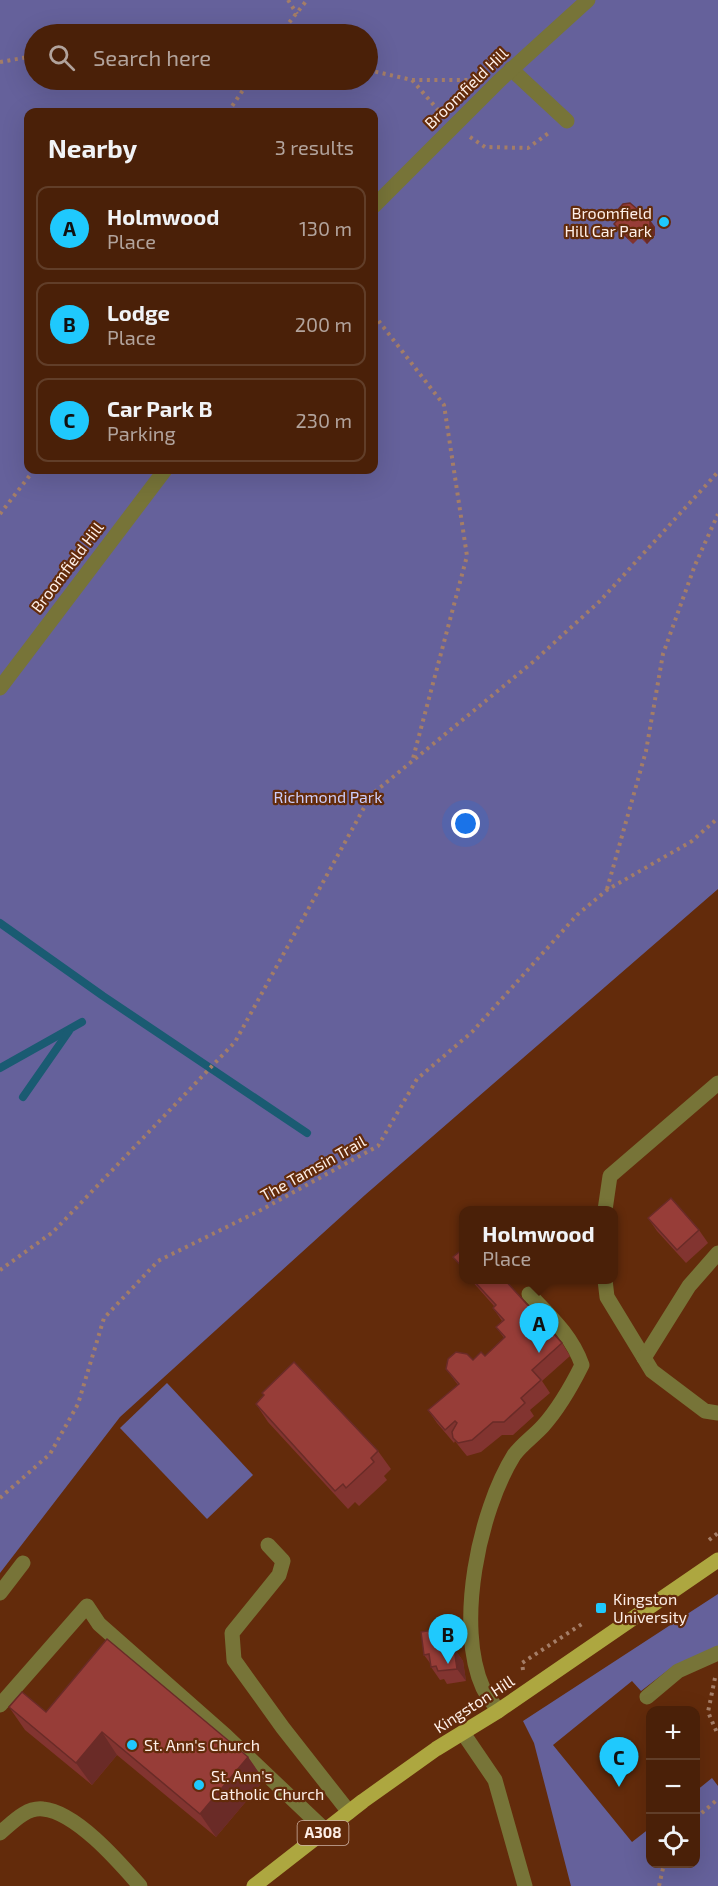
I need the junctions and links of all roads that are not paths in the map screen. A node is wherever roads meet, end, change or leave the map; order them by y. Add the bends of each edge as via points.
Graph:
1 (588, 0) edge
2 (512, 69) junction
3 (567, 121) dead end
4 (378, 202) edge
5 (162, 474) edge
6 (0, 688) edge
7 (718, 1083) edge
8 (606, 1206) edge
9 (718, 1253) edge
10 (605, 1284) edge
11 (530, 1294) dead end
12 (644, 1358) junction
13 (718, 1413) edge
14 (268, 1545) dead end
15 (718, 1560) edge
16 (23, 1563) dead end
17 (0, 1593) edge
18 (716, 1654) edge
19 (647, 1697) dead end
20 (0, 1705) edge
21 (498, 1711) junction
22 (464, 1733) junction
23 (350, 1812) junction
24 (326, 1831) junction
25 (0, 1833) edge
26 (140, 1886) edge
27 (254, 1886) edge
28 (525, 1886) edge

1 - 2 street, Broomfield Hill
2 - 3 street
2 - 4 street, Broomfield Hill
5 - 6 street, Broomfield Hill
7 - 8 street via 610,1176
9 - 12 street via 689,1286
10 - 12 street via 607,1297
11 - 21 street via 565,1332 582,1365 559,1407 516,1452 499,1481 484,1528 470,1601 483,1688
12 - 13 street via 652,1371 705,1411
14 - 23 street via 283,1561 279,1575 232,1633 234,1660
15 - 21 main road, Kingston Hill / A308
16 - 17 street
18 - 19 street via 678,1671
20 - 24 street via 87,1606 99,1624
21 - 22 main road, Kingston Hill / A308
22 - 23 main road, Kingston Hill / A308
22 - 28 street via 495,1780
23 - 24 main road, Kingston Hill / A308
24 - 27 main road, Kingston Hill / A308
25 - 26 street via 22,1814 43,1809 68,1817

